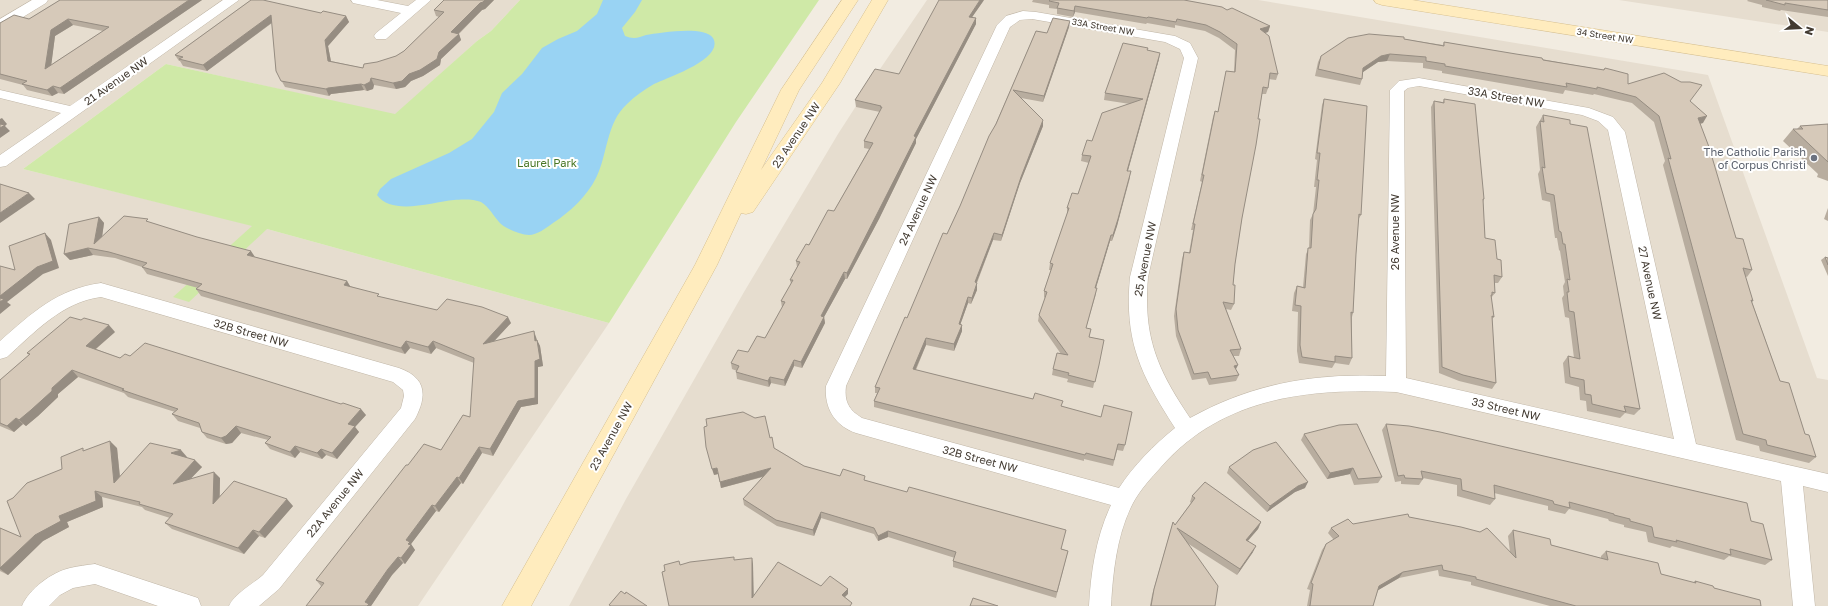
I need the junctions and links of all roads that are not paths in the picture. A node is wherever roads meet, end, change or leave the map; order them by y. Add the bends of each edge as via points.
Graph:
1 (41, 0) edge
2 (232, 0) edge
3 (358, 0) edge
4 (424, 0) edge
5 (850, 0) edge
6 (880, 0) edge
7 (1382, 0) edge
8 (1470, 0) edge
9 (411, 11) junction
10 (1018, 16) joint
11 (0, 25) edge
12 (381, 36) dead end
13 (1186, 46) joint
14 (1828, 56) edge
15 (1828, 71) edge
16 (1404, 84) joint
17 (0, 94) edge
18 (73, 110) junction
19 (1606, 120) joint
20 (0, 162) edge
21 (706, 265) junction
22 (0, 352) edge
23 (1396, 384) junction
24 (414, 391) joint
25 (840, 412) joint
26 (1187, 429) junction
27 (1687, 450) junction
28 (1791, 474) junction
29 (1828, 483) edge
30 (1124, 498) junction
31 (33, 606) edge
32 (190, 606) edge
33 (241, 606) edge
34 (516, 606) edge
35 (1100, 606) edge
36 (1804, 606) edge

1 - 11 street
2 - 18 street, 21 Avenue NW
3 - 9 street
4 - 9 street
5 - 21 main road, 23 Avenue NW via 790,90
6 - 21 main road, 23 Avenue NW via 832,83
7 - 15 main road, 34 Street NW
8 - 14 main road, 34 Street NW
9 - 12 street
10 - 13 street, 33A Street NW via 1036,16 1166,38
10 - 25 street, 24 Avenue NW via 1011,18 1004,25 836,386 834,396
13 - 26 street, 25 Avenue NW via 1191,58 1139,277 1137,317 1146,358 1169,402
16 - 19 street, 33A Street NW via 1428,83 1584,111
16 - 23 street, 26 Avenue NW via 1396,90 1395,95
17 - 18 street
18 - 20 street, 21 Avenue NW
19 - 27 street, 27 Avenue NW via 1617,132
21 - 34 main road, 23 Avenue NW
22 - 24 street, 32B Street NW via 60,303 81,292 107,291 399,376 408,381
23 - 26 street, 33 Street NW via 1337,382 1287,389 1240,402 1204,418
23 - 27 street, 33 Street NW
24 - 33 street, 22A Avenue NW via 414,401 408,413 270,582
25 - 30 street, 32B Street NW via 856,425
26 - 30 street via 1151,462
27 - 28 street, 33 Street NW
28 - 29 street, 33 Street NW
28 - 36 street
30 - 35 street via 1102,575
31 - 32 street via 52,588 69,578 95,574

